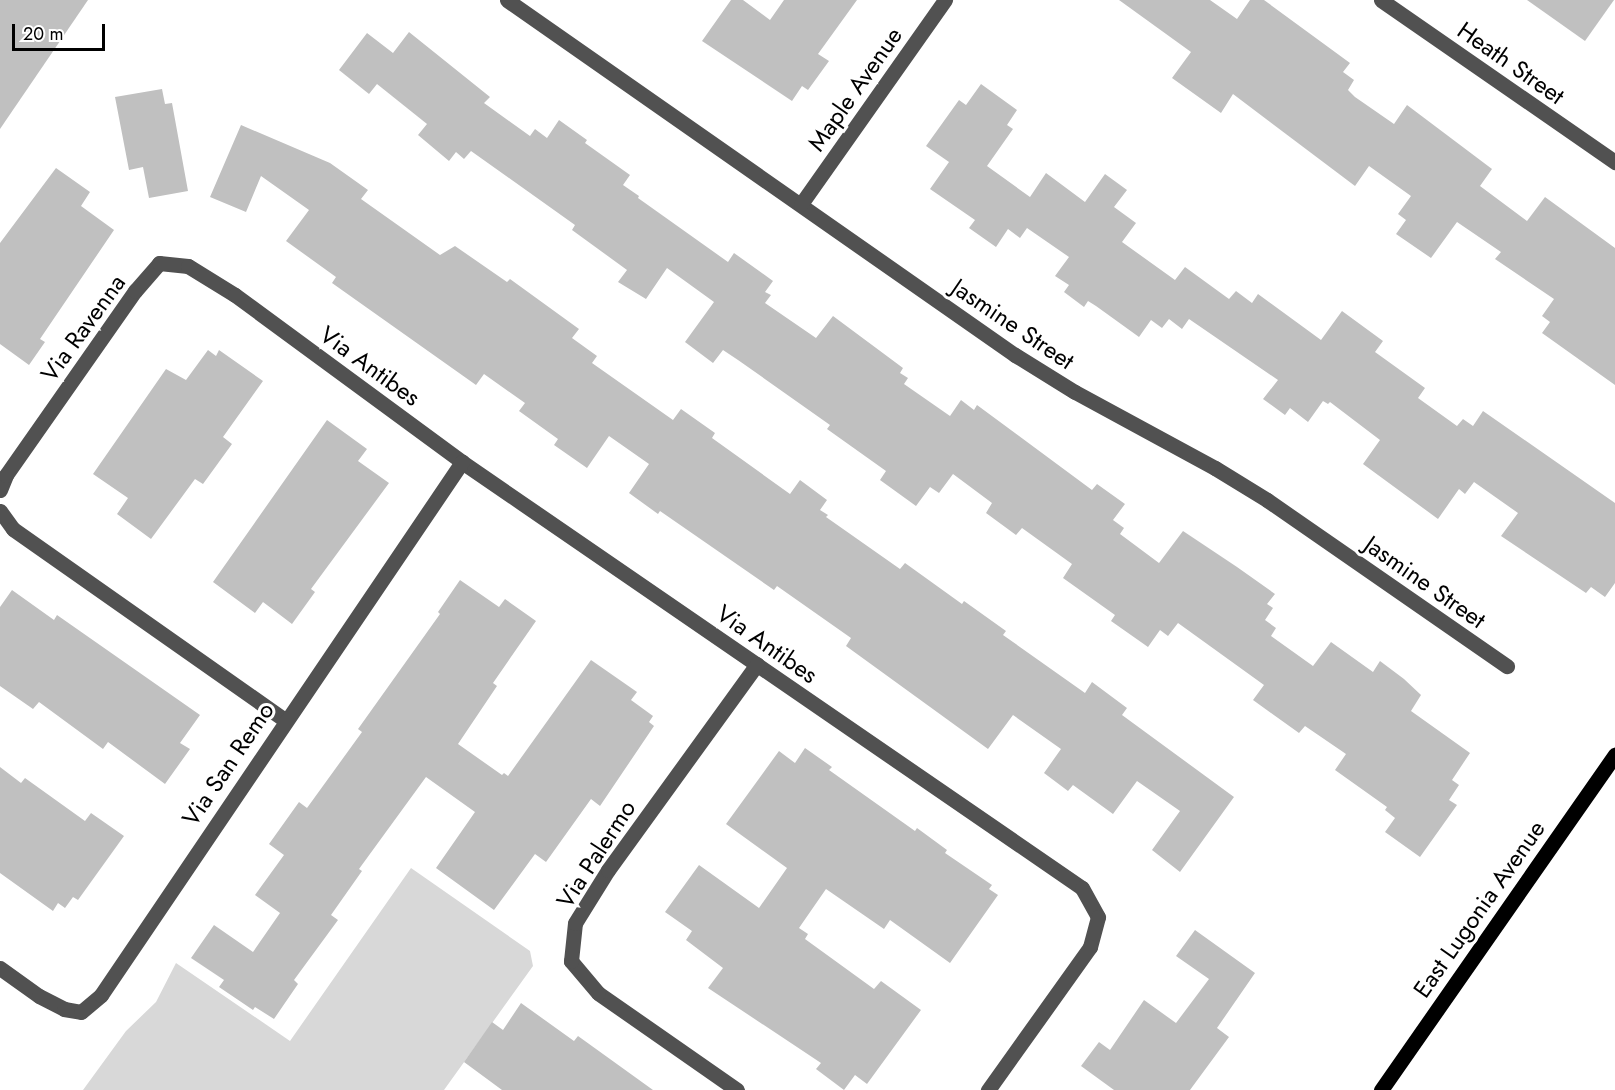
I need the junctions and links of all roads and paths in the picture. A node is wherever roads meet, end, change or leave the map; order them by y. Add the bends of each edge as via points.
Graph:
1 (507, 0) edge
2 (945, 0) edge
3 (1382, 0) edge
4 (1615, 162) edge
5 (801, 204) junction
6 (235, 295) joint
7 (462, 462) junction
8 (0, 490) edge
9 (0, 510) edge
10 (756, 664) junction
11 (1507, 666) dead end
12 (285, 720) junction
13 (1615, 754) edge
14 (0, 968) edge
15 (737, 1090) edge
16 (988, 1090) edge
17 (1381, 1090) edge

1 - 5 street, Jasmine Street
2 - 5 street, Maple Avenue
3 - 4 street, Heath Street
5 - 11 street, Jasmine Street via 1015,356 1258,495
6 - 7 street, Via Antibes
6 - 8 street, Via Ravenna via 188,266 159,263 11,467
7 - 10 street, Via Antibes
7 - 12 street, Via San Remo
9 - 12 street via 13,529
10 - 15 street, Via Palermo via 608,870 575,923 572,961 598,993
10 - 16 street, Via Antibes via 1082,888 1098,916 1090,947
12 - 14 street, Via San Remo via 102,995 81,1012 64,1009
13 - 17 main road, East Lugonia Avenue

